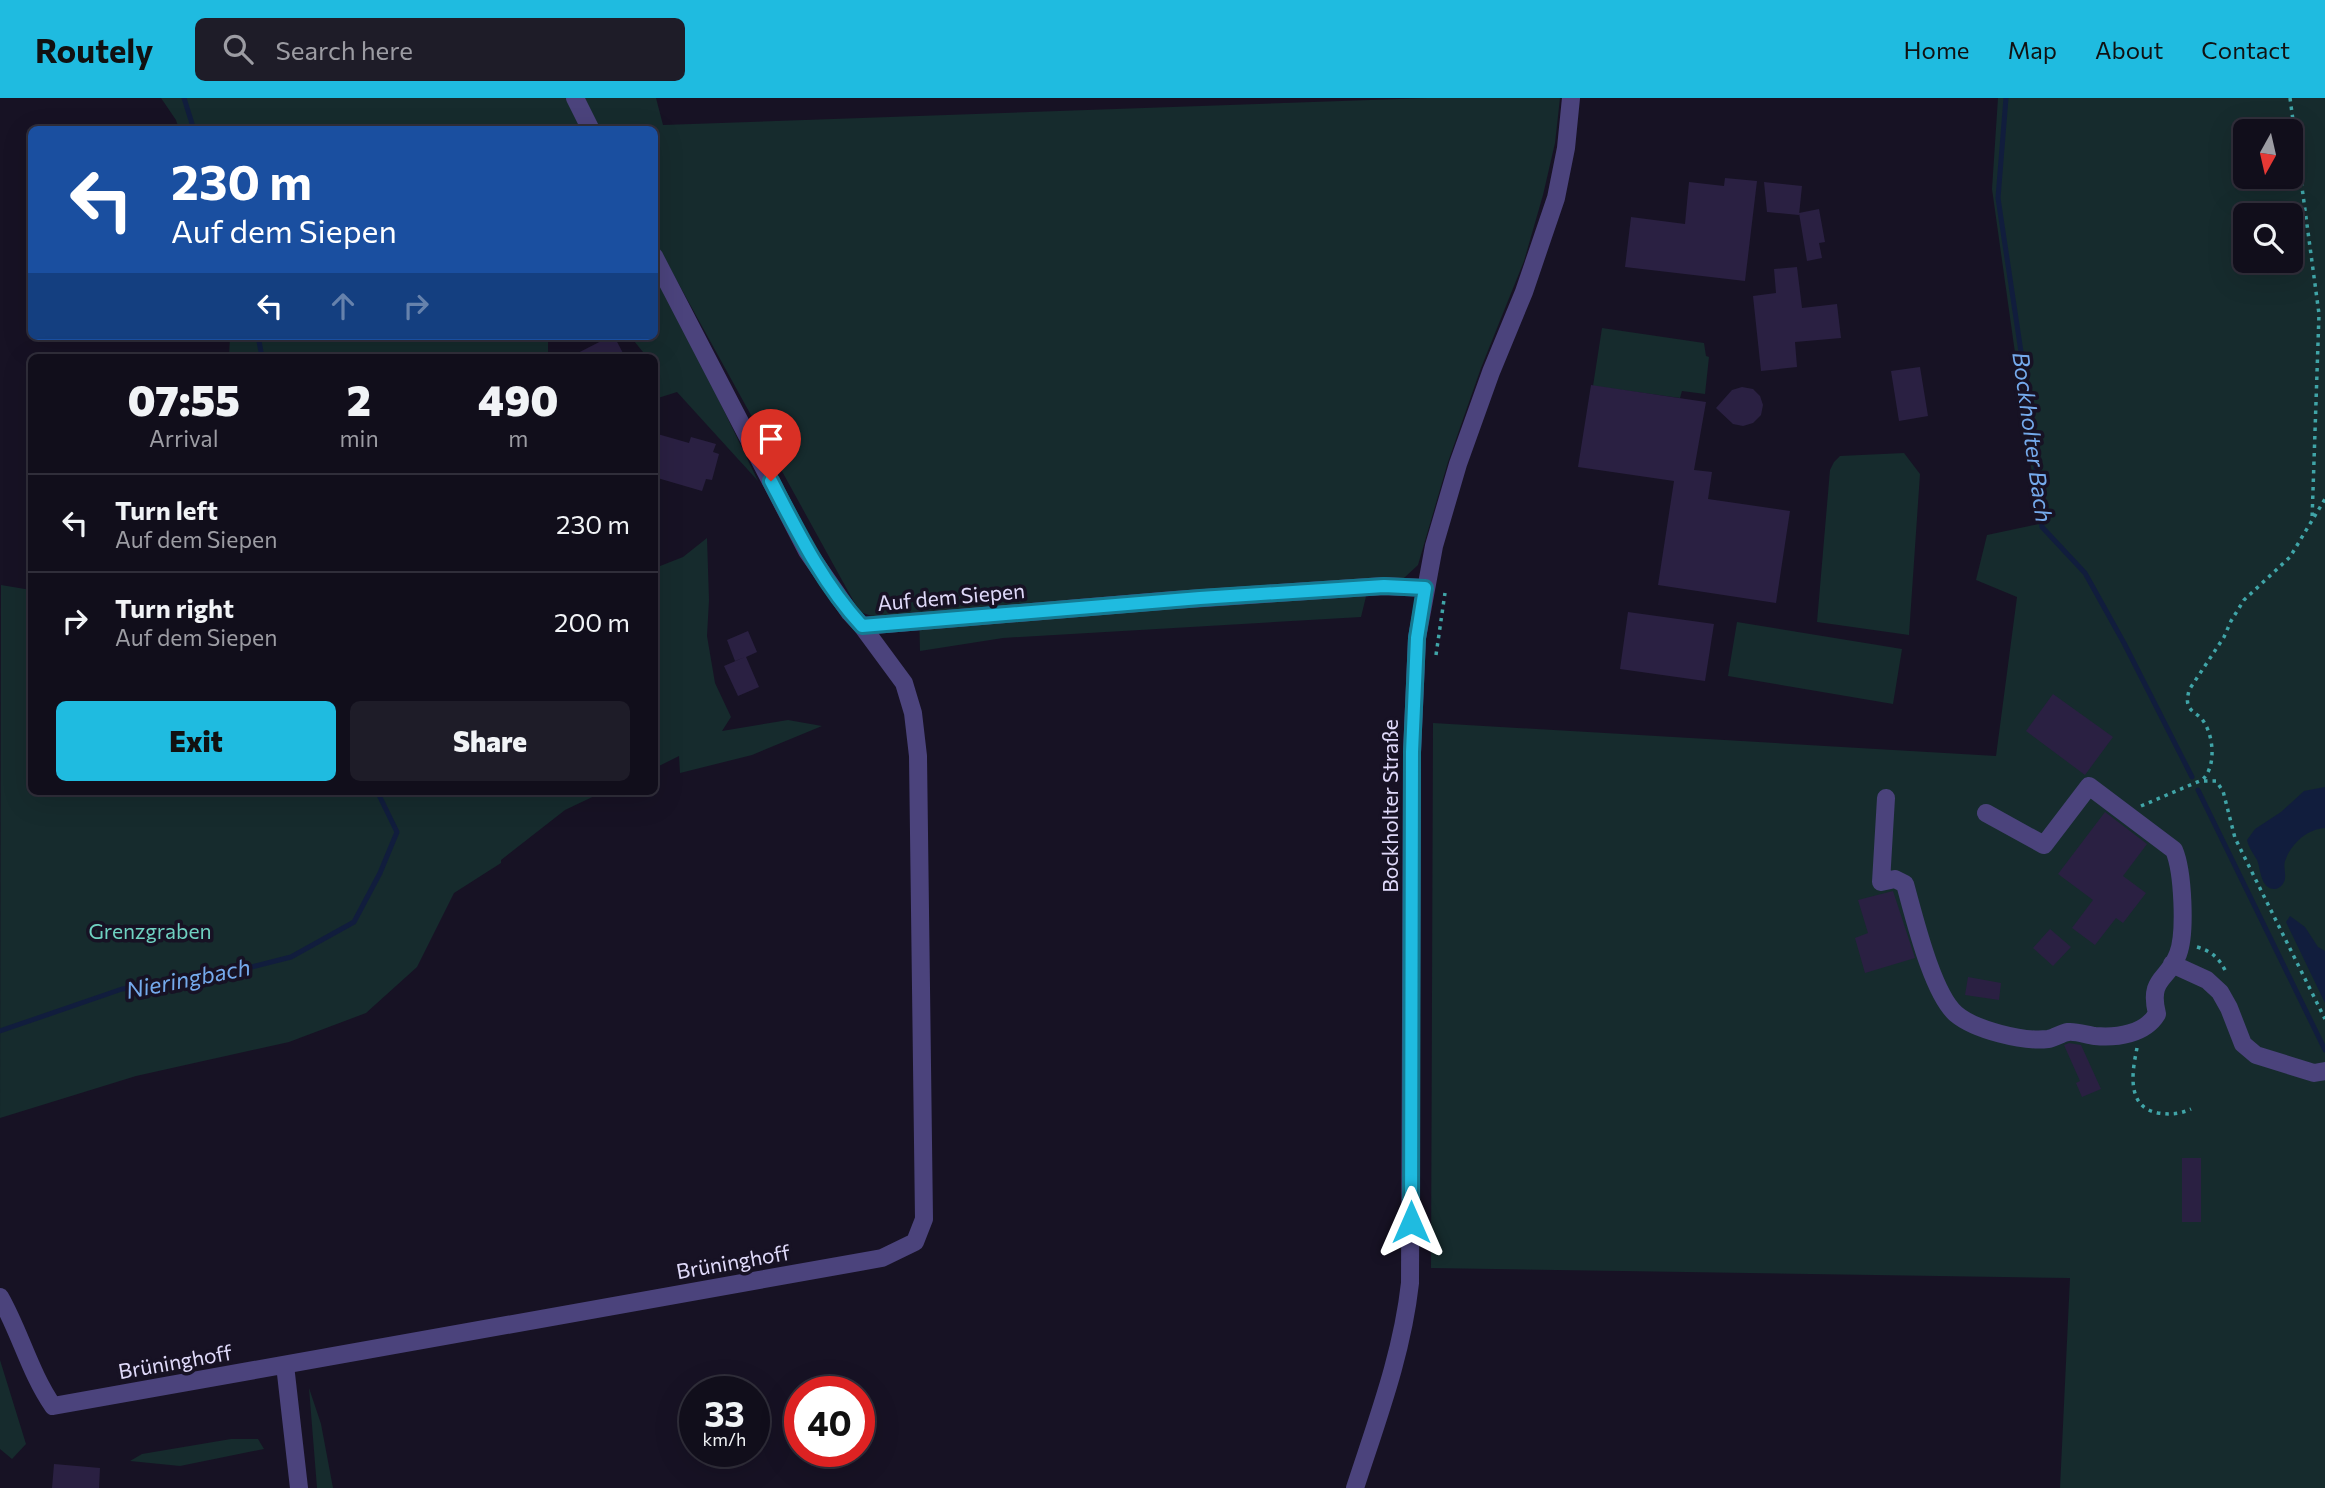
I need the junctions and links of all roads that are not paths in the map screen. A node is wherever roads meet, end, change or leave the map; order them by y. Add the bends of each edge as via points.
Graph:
1 (575, 98) edge
2 (1571, 98) edge
3 (589, 126) edge
4 (658, 265) edge
5 (1425, 588) junction
6 (862, 626) junction
7 (1886, 798) dead end
8 (1986, 813) dead end
9 (2172, 964) junction
10 (2325, 1072) edge
11 (0, 1297) edge
12 (285, 1365) junction
13 (299, 1488) edge
14 (1355, 1488) edge

1 - 3 street
2 - 5 street, Bockholter Straße via 1564,160 1548,224 1458,464
4 - 6 street, Auf dem Siepen via 807,551
5 - 6 street, Auf dem Siepen via 1384,586 1213,597
5 - 14 street, Bockholter Straße via 1412,727 1410,1283 1399,1353
6 - 12 street, Brüninghoff via 904,683 918,755 924,1219 915,1242 882,1258
7 - 9 street via 1881,882 1895,879 1905,884 1938,988 1954,1013 1976,1026 2034,1039 2069,1032 2097,1036 2133,1033 2157,1014 2155,991
8 - 9 street via 2044,845 2089,786 2174,850 2182,918 2181,943
9 - 10 street via 2207,980 2220,992 2244,1044 2256,1055 2314,1073
11 - 12 street, Brüninghoff via 53,1406
12 - 13 street

